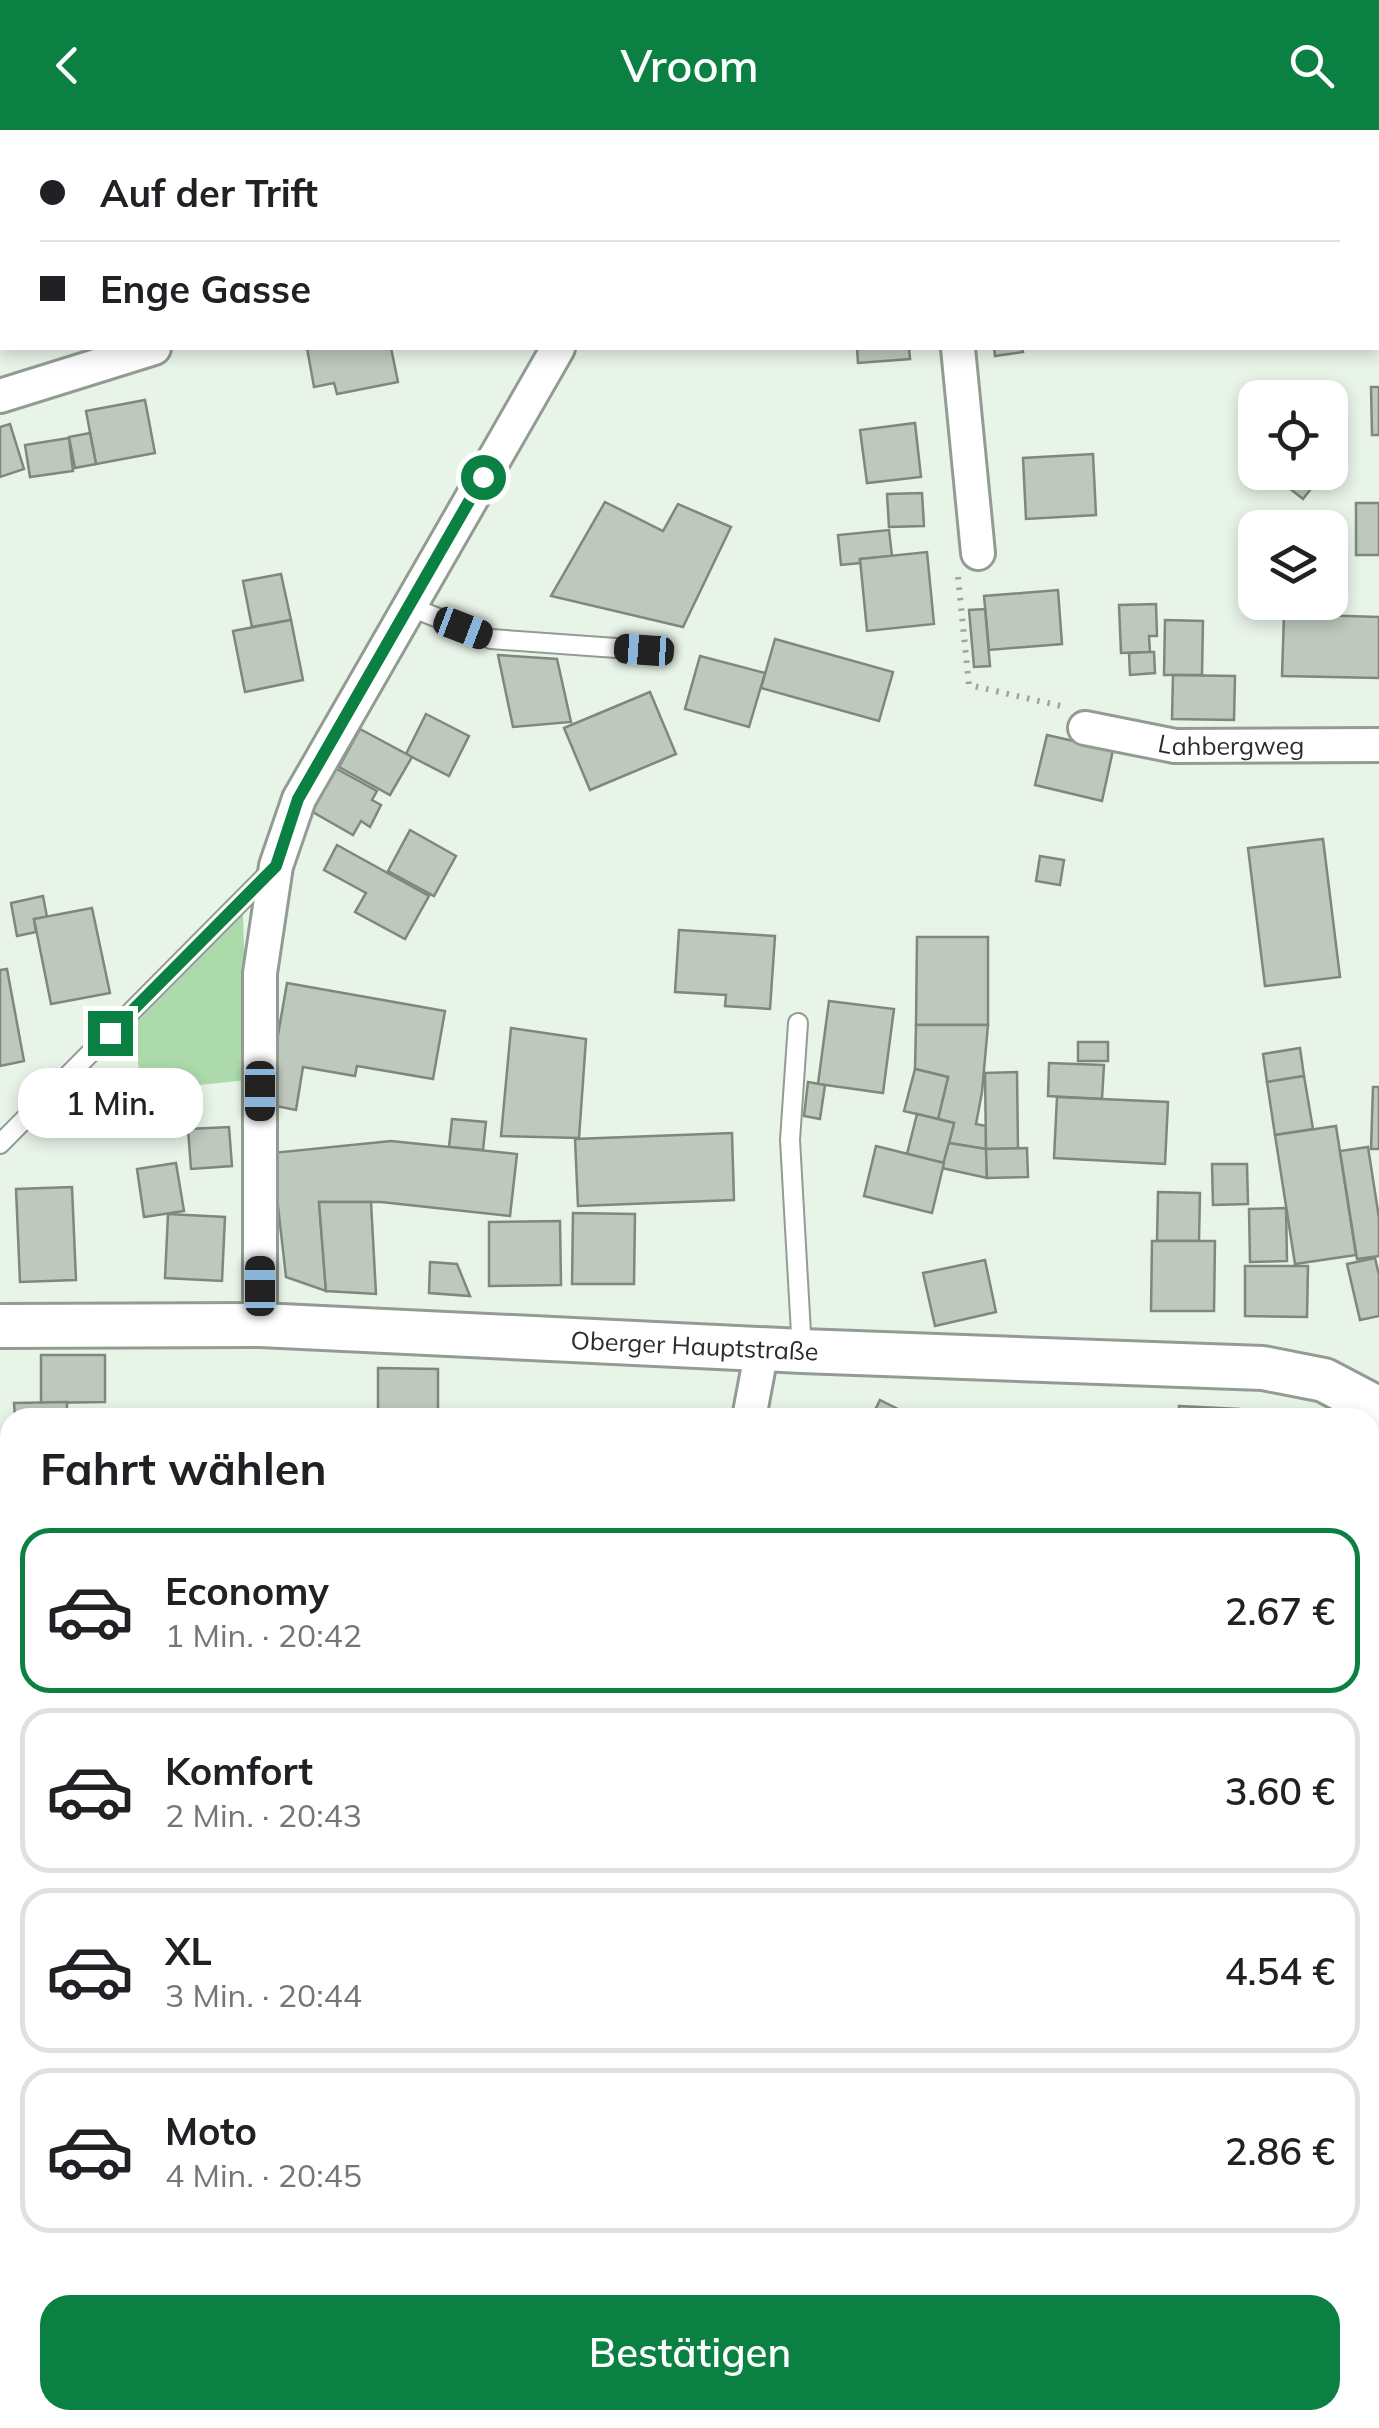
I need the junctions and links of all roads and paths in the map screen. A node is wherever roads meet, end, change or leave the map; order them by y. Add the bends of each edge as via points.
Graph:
1 (140, 350) edge
2 (557, 350) edge
3 (958, 350) edge
4 (0, 396) edge
5 (978, 553) joint
6 (408, 606) junction
7 (644, 650) dead end
8 (1085, 728) joint
9 (1379, 744) edge
10 (276, 866) junction
11 (798, 1023) dead end
12 (0, 1144) edge
13 (260, 1325) junction
14 (0, 1326) edge
15 (782, 1350) junction
16 (755, 1408) edge
17 (1377, 1408) edge

1 - 4 street
2 - 6 street
3 - 5 street
5 - 8 path via 958,576 969,685 1064,707
6 - 7 lane via 490,639
6 - 10 street via 298,799
8 - 9 street, Lahbergweg via 1176,746
10 - 12 lane
10 - 13 street via 260,974
11 - 15 lane
13 - 14 street, Oberger Hauptstraße
13 - 15 street, Oberger Hauptstraße
15 - 16 street
15 - 17 street, Oberger Hauptstraße via 1263,1368 1324,1380

